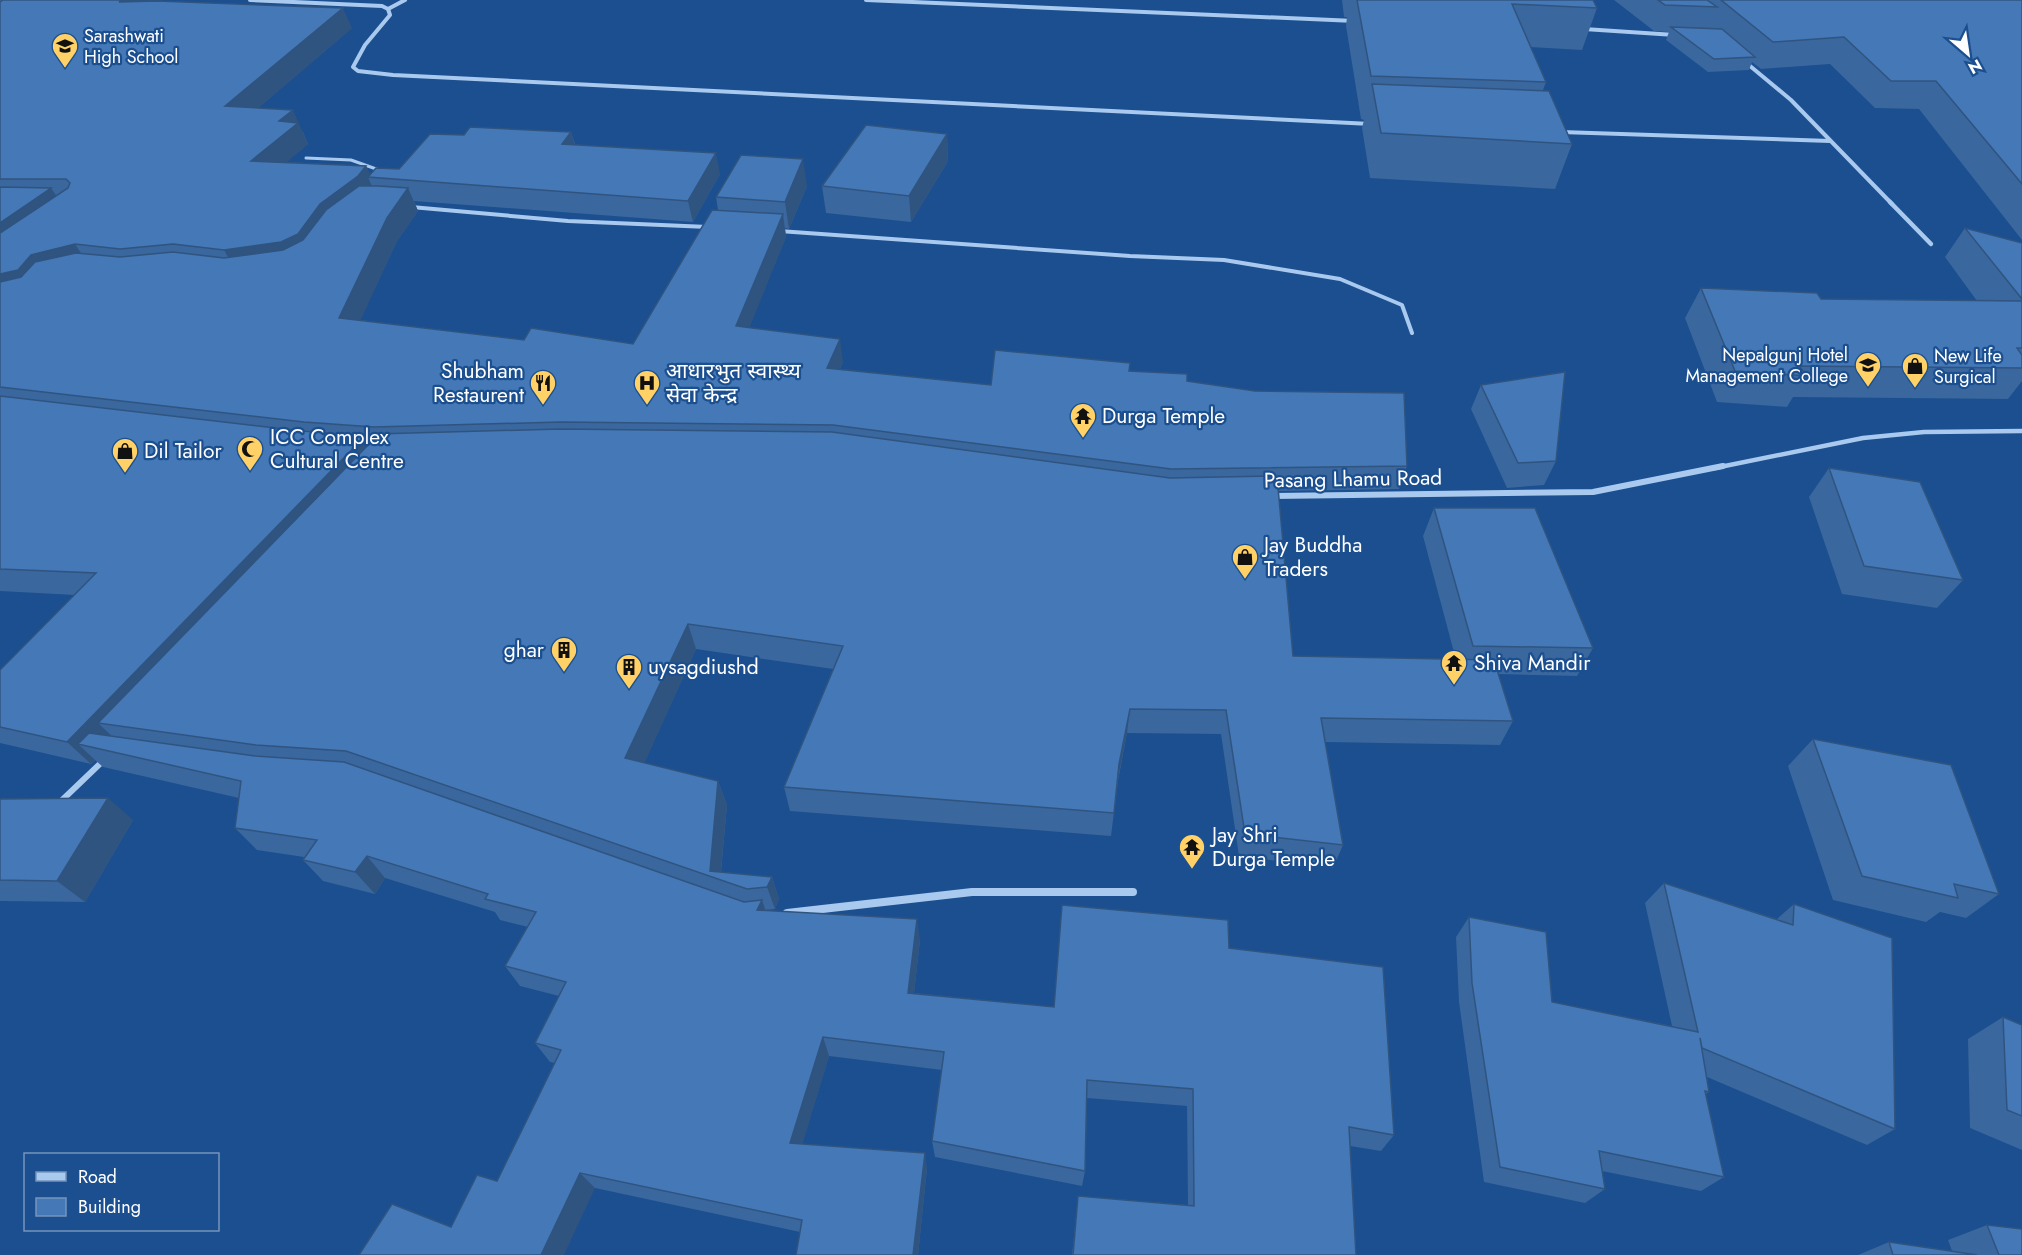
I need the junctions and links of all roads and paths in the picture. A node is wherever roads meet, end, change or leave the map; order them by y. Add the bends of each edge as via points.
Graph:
1 (250, 0) edge
2 (405, 0) edge
3 (866, 0) edge
4 (388, 9) junction
5 (1358, 21) edge
6 (1577, 29) edge
7 (1682, 35) edge
8 (1742, 59) edge
9 (1372, 124) edge
10 (1560, 132) edge
11 (1830, 141) junction
12 (306, 158) dead end
13 (381, 171) edge
14 (404, 206) edge
15 (711, 227) edge
16 (778, 231) edge
17 (1931, 244) dead end
18 (1412, 333) dead end
19 (2022, 431) edge
20 (1262, 496) edge
21 (112, 751) edge
22 (53, 809) edge
23 (1133, 892) dead end
24 (777, 914) edge

1 - 4 street
2 - 4 street
3 - 5 street
4 - 9 street via 390,15 353,67 358,71 683,91
6 - 7 street
8 - 11 street via 1791,100
10 - 11 street
11 - 17 street
12 - 13 lane via 351,160
14 - 15 lane via 568,221
16 - 18 lane via 1224,260 1340,279 1402,305
19 - 20 street, Pasang Lhamu Road via 1924,432 1863,438 1593,492
21 - 22 street
23 - 24 street via 972,891

